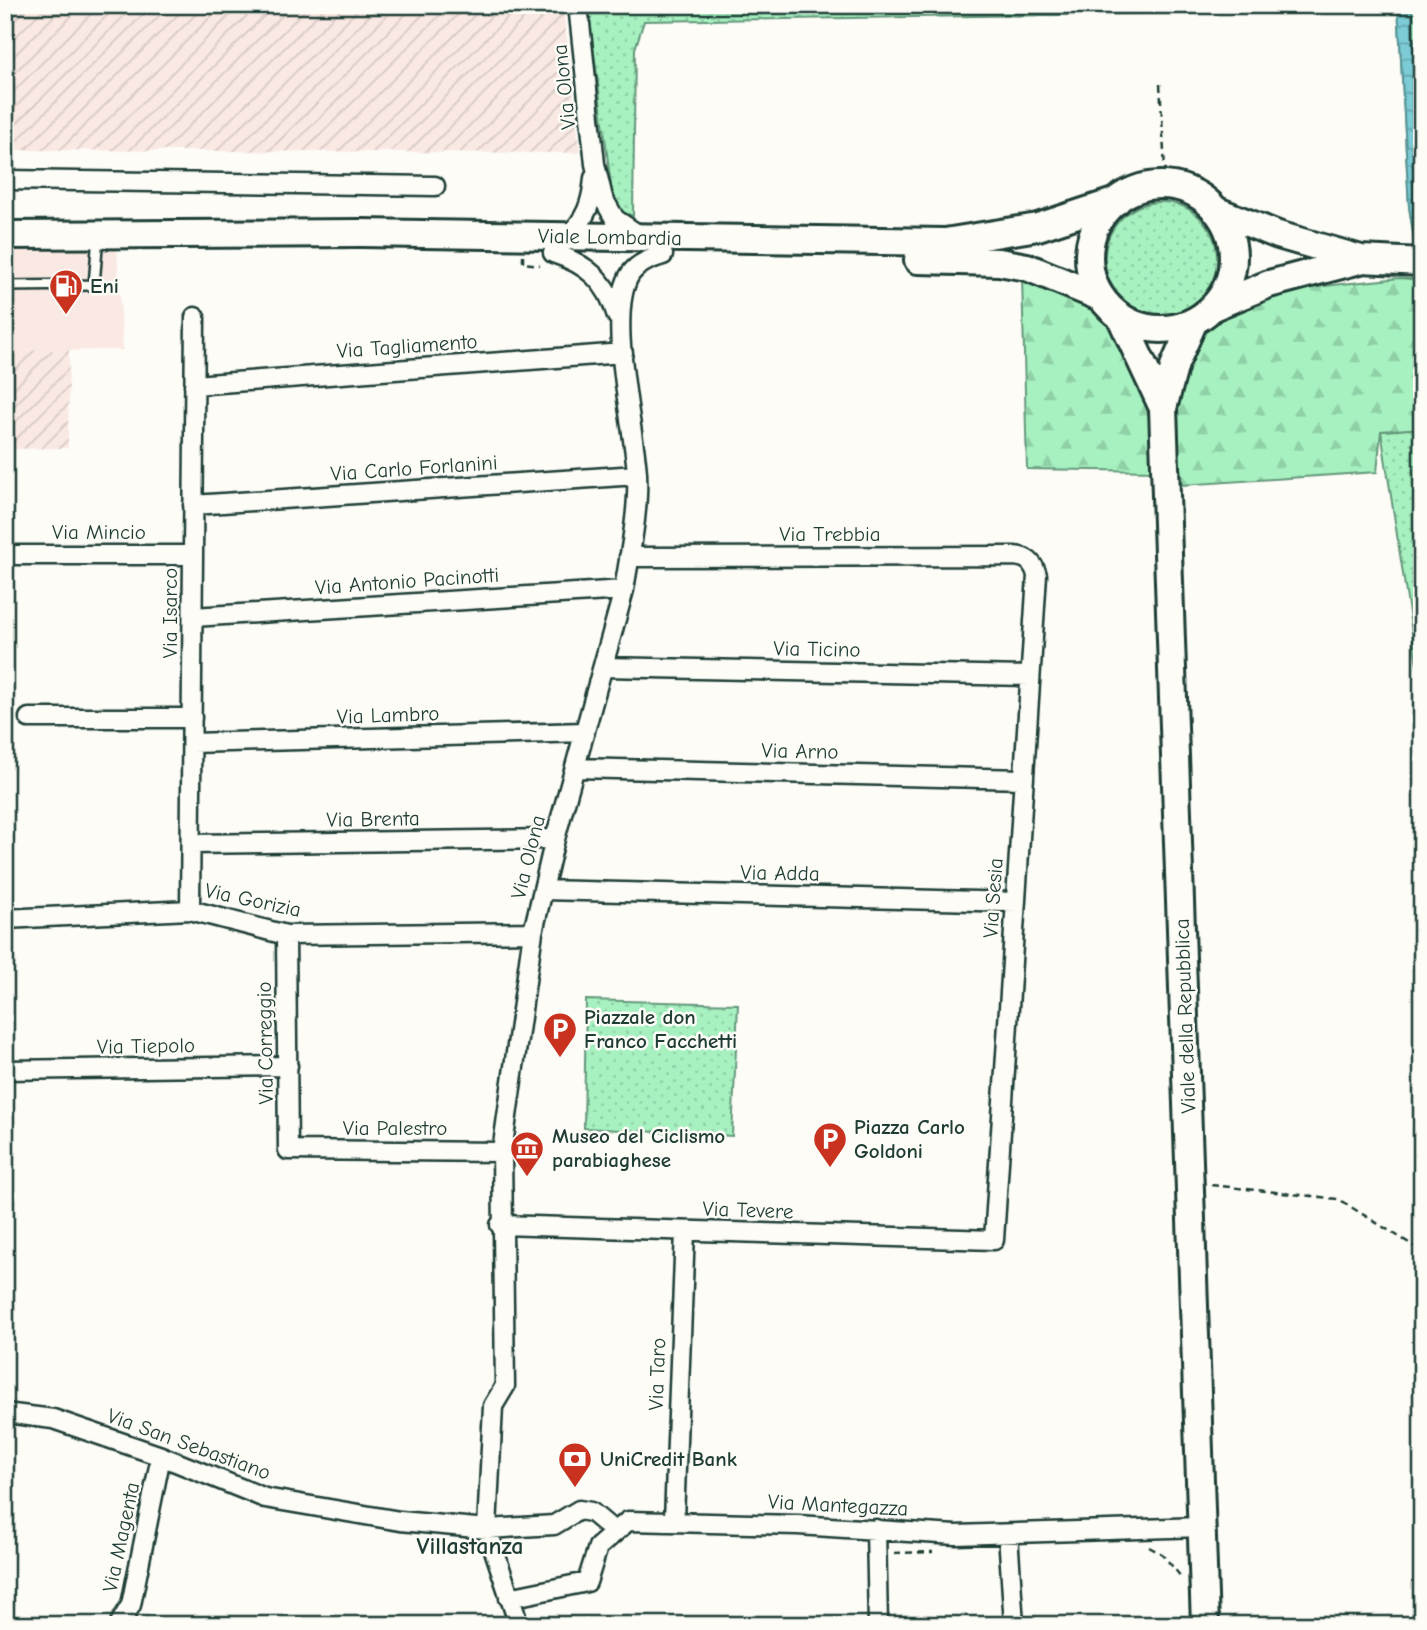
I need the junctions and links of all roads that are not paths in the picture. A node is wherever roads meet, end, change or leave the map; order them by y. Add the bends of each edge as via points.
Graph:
1 (578, 5) edge
2 (595, 164) junction
3 (5, 180) edge
4 (435, 186) dead end
5 (1116, 201) junction
6 (1215, 210) junction
7 (5, 235) edge
8 (98, 236) junction
9 (561, 244) junction
10 (655, 246) junction
11 (1362, 260) junction
12 (1413, 262) edge
13 (5, 286) edge
14 (1102, 298) junction
15 (1204, 314) junction
16 (195, 317) dead end
17 (1121, 317) junction
18 (620, 323) junction
19 (624, 353) junction
20 (194, 385) junction
21 (1163, 408) junction
22 (637, 475) junction
23 (193, 505) junction
24 (5, 555) edge
25 (193, 555) junction
26 (629, 557) junction
27 (1030, 560) joint
28 (624, 590) junction
29 (192, 617) junction
30 (603, 667) junction
31 (1030, 676) junction
32 (29, 718) dead end
33 (192, 718) junction
34 (585, 732) junction
35 (192, 743) junction
36 (575, 768) junction
37 (1024, 779) junction
38 (555, 839) junction
39 (191, 844) junction
40 (543, 890) junction
41 (1016, 902) junction
42 (190, 910) junction
43 (5, 919) edge
44 (533, 932) junction
45 (286, 935) junction
46 (288, 1066) junction
47 (5, 1070) edge
48 (288, 1150) joint
49 (502, 1152) junction
50 (500, 1225) junction
51 (685, 1231) junction
52 (994, 1240) joint
53 (5, 1413) edge
54 (161, 1455) junction
55 (674, 1520) junction
56 (1202, 1527) junction
57 (487, 1529) junction
58 (876, 1529) junction
59 (615, 1532) junction
60 (1009, 1534) junction
61 (509, 1598) junction
62 (119, 1625) edge
63 (519, 1625) edge
64 (878, 1625) edge
65 (1014, 1625) edge
66 (1205, 1625) edge

1 - 2 street, Via Olona
2 - 9 street, Via Olona via 589,208
2 - 10 street, Via Olona via 608,210 623,227
3 - 4 street
5 - 6 main road via 1140,189 1166,186 1193,193
5 - 10 main road, Viale Lombardia via 1038,227 944,242
5 - 14 main road via 1095,230 1090,247 1089,265
6 - 11 main road
6 - 15 main road via 1228,233 1233,259 1228,285
7 - 8 main road, Viale Lombardia
8 - 9 main road, Viale Lombardia via 282,247
8 - 13 lane via 94,285
9 - 10 main road, Viale Lombardia
9 - 18 street, Via Olona via 609,294
10 - 14 main road, Viale Lombardia via 999,262 1027,267
10 - 18 street, Via Olona via 632,272 621,295
11 - 12 main road
11 - 15 main road via 1269,285
14 - 17 main road
15 - 17 main road via 1176,328 1157,329
15 - 21 main road via 1175,364
16 - 20 street, Via Isarco
17 - 21 main road
18 - 19 street, Via Olona
19 - 20 street, Via Tagliamento
19 - 22 street, Via Olona
20 - 23 street, Via Isarco
21 - 56 main road, Viale della Repubblica
22 - 23 street, Via Carlo Forlanini
22 - 26 street, Via Olona
23 - 25 street, Via Isarco
24 - 25 street, Via Mincio
25 - 29 street, Via Isarco
26 - 27 street, Via Trebbia via 1014,556
26 - 28 street, Via Olona
27 - 31 street, Via Sesia via 1037,575
28 - 29 street, Via Antonio Pacinotti
28 - 30 street, Via Olona
29 - 33 street, Via Isarco
30 - 31 street, Via Ticino
30 - 34 street, Via Olona
31 - 37 street, Via Sesia
32 - 33 street
33 - 35 street, Via Isarco
34 - 35 street, Via Lambro
34 - 36 street, Via Olona
35 - 39 street, Via Isarco
36 - 37 street, Via Arno
36 - 38 street, Via Olona
37 - 41 street, Via Sesia
38 - 39 street, Via Brenta
38 - 40 street, Via Olona
39 - 42 street, Via Isarco
40 - 41 street, Via Adda
40 - 44 street, Via Olona
41 - 52 street, Via Sesia
42 - 43 street, Via Gorizia
42 - 45 street, Via Gorizia
44 - 45 street, Via Gorizia
44 - 49 street, Via Olona
45 - 46 street, Via Correggio
46 - 47 street, Via Tiepolo
46 - 48 street, Via Correggio
48 - 49 street, Via Palestro
49 - 50 street, Via Olona
50 - 51 street, Via Tevere
50 - 57 street, Via Olona via 505,1386 493,1406
51 - 52 street, Via Tevere
51 - 55 street, Via Taro
53 - 54 street, Via San Sebastiano via 53,1419
54 - 57 street, Via San Sebastiano via 265,1498 400,1521
54 - 62 street, Via Magenta via 131,1605
55 - 58 street, Via Mantegazza
55 - 59 street, Via Mantegazza via 628,1521
56 - 60 street, Via Mantegazza
56 - 66 main road, Viale della Repubblica
57 - 59 street, Via San Sebastiano via 554,1525 579,1510 592,1512
57 - 61 street
58 - 60 street, Via Mantegazza
58 - 64 street
59 - 61 street via 598,1547 587,1582
60 - 65 street
61 - 63 street

